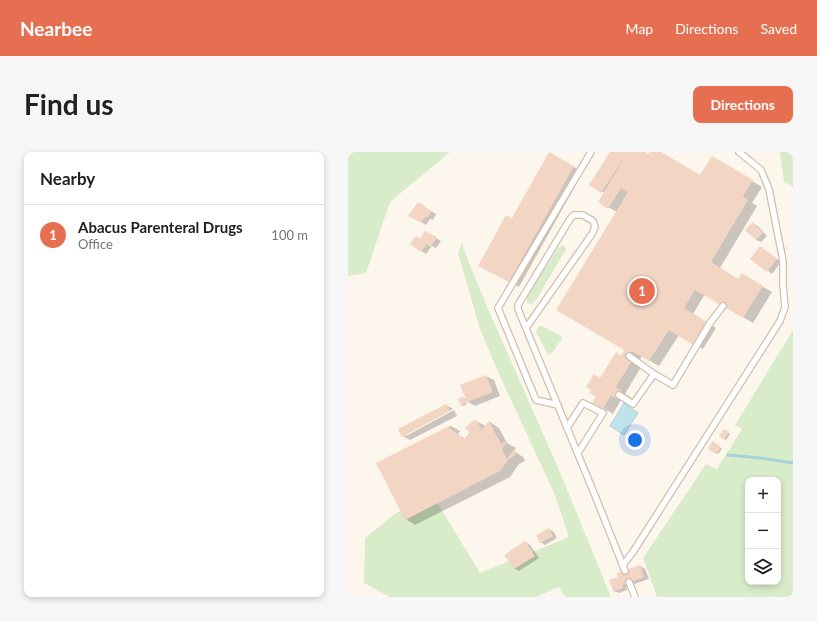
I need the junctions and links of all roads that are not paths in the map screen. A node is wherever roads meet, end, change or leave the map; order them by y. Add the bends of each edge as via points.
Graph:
1 (591, 152) edge
2 (739, 152) edge
3 (723, 306) dead end
4 (526, 328) junction
5 (629, 356) dead end
6 (654, 374) junction
7 (619, 395) dead end
8 (558, 404) junction
9 (567, 428) junction
10 (578, 454) junction
11 (623, 564) junction
12 (625, 571) dead end
13 (629, 582) dead end
14 (636, 597) edge

1 - 8 lane via 498,308 536,400
2 - 11 lane via 761,170 769,189 783,261 785,307 780,321
3 - 6 lane via 673,385
4 - 4 lane via 518,305 570,219 574,215 583,215 593,221 595,227 592,234
4 - 8 lane
5 - 6 lane
6 - 7 lane via 633,404
8 - 9 lane
9 - 10 lane
9 - 10 lane via 583,403 603,413
10 - 11 lane
11 - 12 lane
13 - 14 lane

